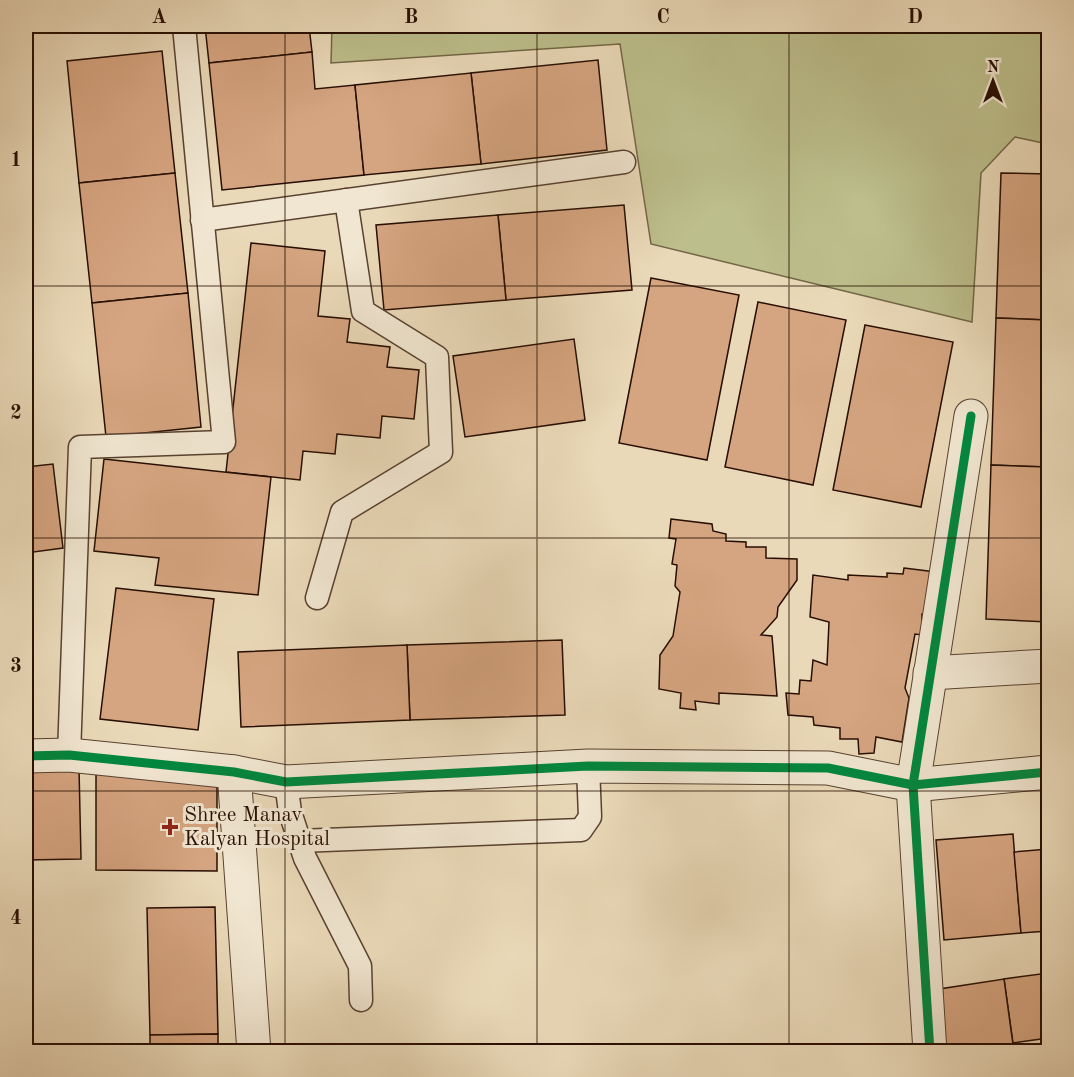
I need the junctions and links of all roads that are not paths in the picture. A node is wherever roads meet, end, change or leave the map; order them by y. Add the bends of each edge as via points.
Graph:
1 (184, 26) edge
2 (624, 162) dead end
3 (346, 200) junction
4 (202, 220) junction
5 (970, 416) dead end
6 (317, 598) dead end
7 (1048, 666) edge
8 (930, 673) junction
9 (69, 755) junction
10 (26, 756) edge
11 (588, 766) junction
12 (234, 772) junction
13 (1048, 772) edge
14 (286, 782) junction
15 (913, 785) junction
16 (298, 841) junction
17 (361, 1000) dead end
18 (254, 1052) edge
19 (930, 1052) edge

1 - 4 lane
2 - 3 lane
3 - 4 lane
3 - 6 lane via 363,311 437,357 441,452 342,512
4 - 9 lane via 224,442 80,447
5 - 8 street
7 - 8 street
8 - 15 street
9 - 10 street
9 - 12 street
11 - 14 street
11 - 15 street via 828,768
11 - 16 lane via 590,817 581,830
12 - 14 street
12 - 18 street
13 - 15 street
14 - 16 lane
15 - 19 street
16 - 17 lane via 360,966

